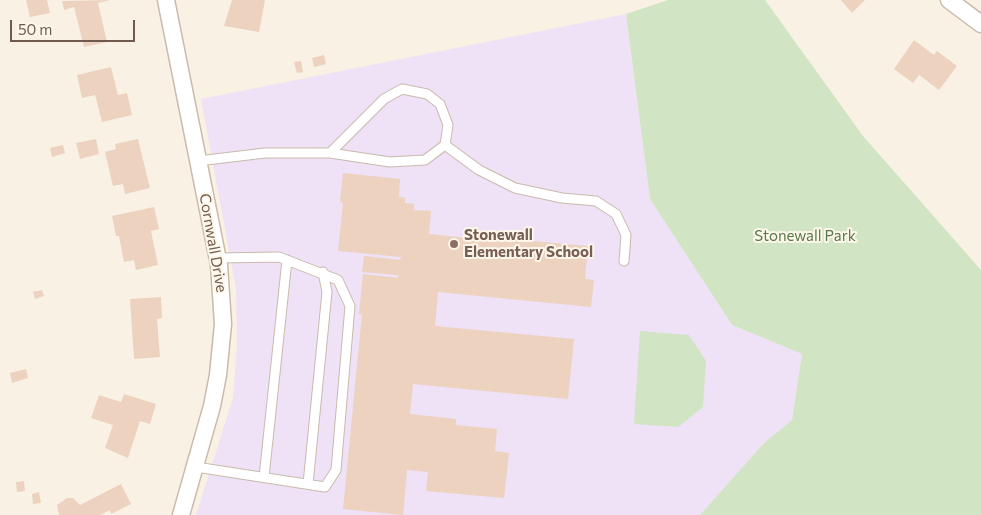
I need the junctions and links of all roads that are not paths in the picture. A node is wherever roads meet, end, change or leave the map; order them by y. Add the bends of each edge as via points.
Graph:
1 (166, 0) edge
2 (949, 0) edge
3 (981, 24) edge
4 (445, 145) junction
5 (330, 153) junction
6 (198, 161) junction
7 (218, 258) junction
8 (287, 260) junction
9 (624, 261) dead end
10 (323, 272) junction
11 (196, 467) junction
12 (264, 477) junction
13 (308, 484) junction
14 (181, 515) edge

1 - 6 street, Cornwall Drive
2 - 3 street
4 - 5 lane via 426,160 390,162
4 - 5 lane via 448,125 440,104 426,94 402,89 384,98
4 - 9 lane via 479,170 515,188 596,201 616,214 626,235
5 - 6 lane via 265,153
6 - 7 street, Cornwall Drive
7 - 8 lane
7 - 11 street, Cornwall Drive via 223,324 218,375
8 - 10 lane
8 - 12 lane
10 - 13 lane via 327,292
10 - 13 lane via 338,280 350,306 336,470 325,486
11 - 12 lane
11 - 14 street, Cornwall Drive
12 - 13 lane

